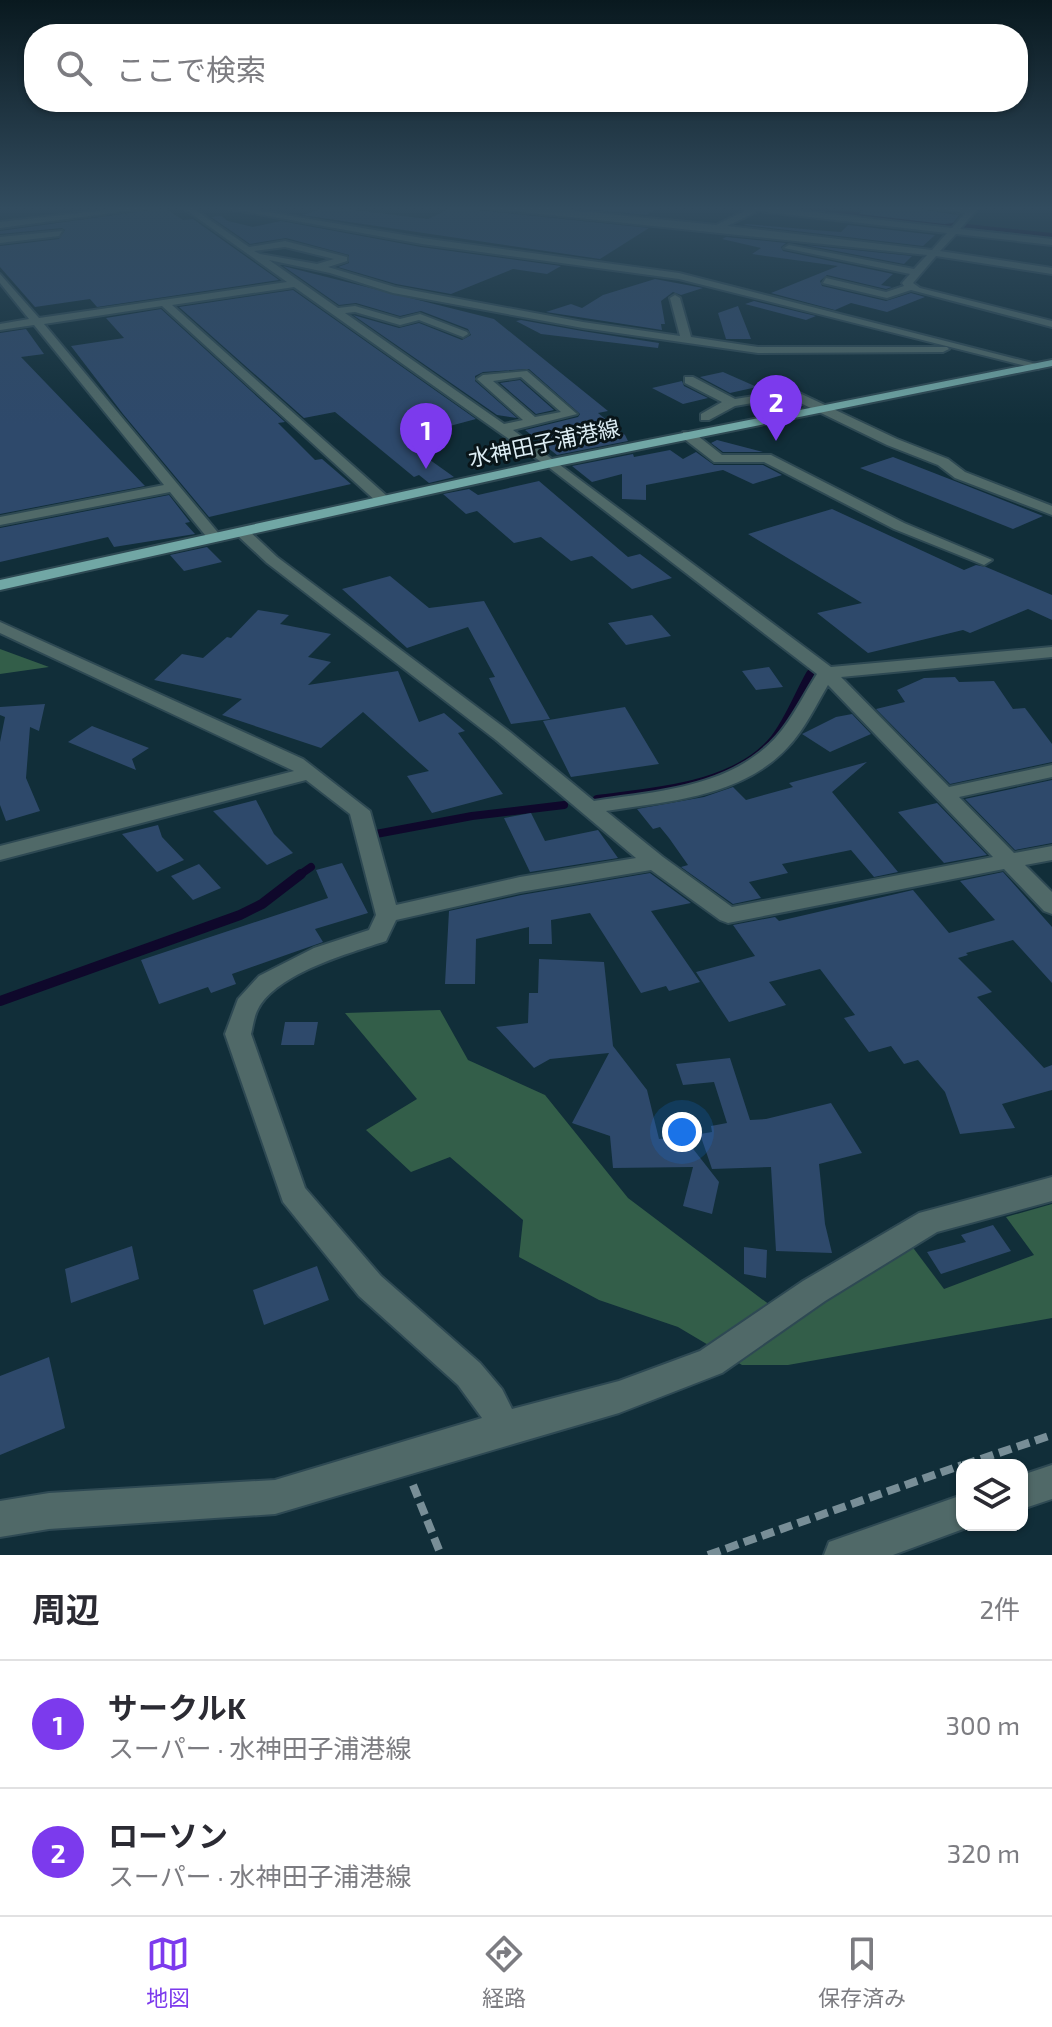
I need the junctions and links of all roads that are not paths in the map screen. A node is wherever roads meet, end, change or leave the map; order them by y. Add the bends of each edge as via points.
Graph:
1 (2, 280) edge
2 (287, 280) edge
3 (356, 280) edge
4 (693, 280) edge
5 (909, 280) edge
6 (826, 281) dead end
7 (293, 284) junction
8 (910, 287) junction
9 (675, 298) dead end
10 (164, 303) junction
11 (333, 312) junction
12 (34, 322) junction
13 (1052, 324) edge
14 (0, 327) edge
15 (463, 334) dead end
16 (686, 339) junction
17 (974, 349) junction
18 (1052, 363) edge
19 (1038, 366) junction
20 (689, 380) dead end
21 (733, 403) junction
22 (823, 409) junction
23 (705, 417) dead end
24 (533, 422) junction
25 (501, 428) junction
26 (688, 435) junction
27 (552, 463) junction
28 (175, 487) junction
29 (383, 500) junction
30 (1052, 511) edge
31 (0, 521) edge
32 (242, 532) junction
33 (215, 538) junction
34 (984, 560) dead end
35 (0, 585) edge
36 (0, 627) edge
37 (1052, 652) edge
38 (827, 673) junction
39 (1052, 771) edge
40 (309, 773) junction
41 (942, 795) junction
42 (592, 807) junction
43 (0, 853) edge
44 (1052, 853) edge
45 (655, 862) junction
46 (1009, 863) junction
47 (1052, 906) edge
48 (387, 915) junction
49 (1052, 1189) edge
50 (504, 1428) junction
51 (1052, 1482) edge
52 (1028, 1490) edge
53 (956, 1515) edge
54 (0, 1519) edge
55 (842, 1555) edge

1 - 12 street
2 - 7 street
3 - 16 street via 583,325
4 - 17 street
5 - 8 street
6 - 8 street via 887,295
7 - 10 street
7 - 11 street
8 - 13 street
9 - 16 street
10 - 12 street
10 - 29 street
11 - 15 street via 355,309 400,322 420,317
11 - 25 street
12 - 14 street
12 - 28 street
16 - 17 street via 758,350
17 - 19 street
18 - 19 main road, 水神田子浦港線
19 - 22 main road, 水神田子浦港線
20 - 21 street
21 - 22 street via 789,393
21 - 23 street
22 - 26 main road, 水神田子浦港線
22 - 30 street via 943,462 960,475
24 - 24 street via 523,413 483,379 523,373 571,414
24 - 25 street
25 - 27 street
26 - 27 main road, 水神田子浦港線
26 - 34 street via 719,459 766,458 899,526
27 - 29 main road, 水神田子浦港線
27 - 38 street
28 - 31 street
28 - 33 street
29 - 32 main road, 水神田子浦港線
32 - 33 main road, 水神田子浦港線
32 - 42 street
33 - 35 main road, 水神田子浦港線
36 - 40 street
37 - 38 street
38 - 41 street
38 - 42 street via 782,743 746,772 700,787
39 - 41 street
40 - 43 street
40 - 48 street via 360,811
41 - 46 street
42 - 45 street
44 - 46 street
45 - 46 street via 728,915
45 - 48 street via 505,887
46 - 47 street
48 - 50 street via 378,935 322,954 268,982 247,1005 238,1034 293,1194 370,1286 469,1374
49 - 50 street via 929,1222 814,1291 711,1362 619,1397
50 - 54 street via 275,1497 49,1511
51 - 52 street
53 - 55 street

